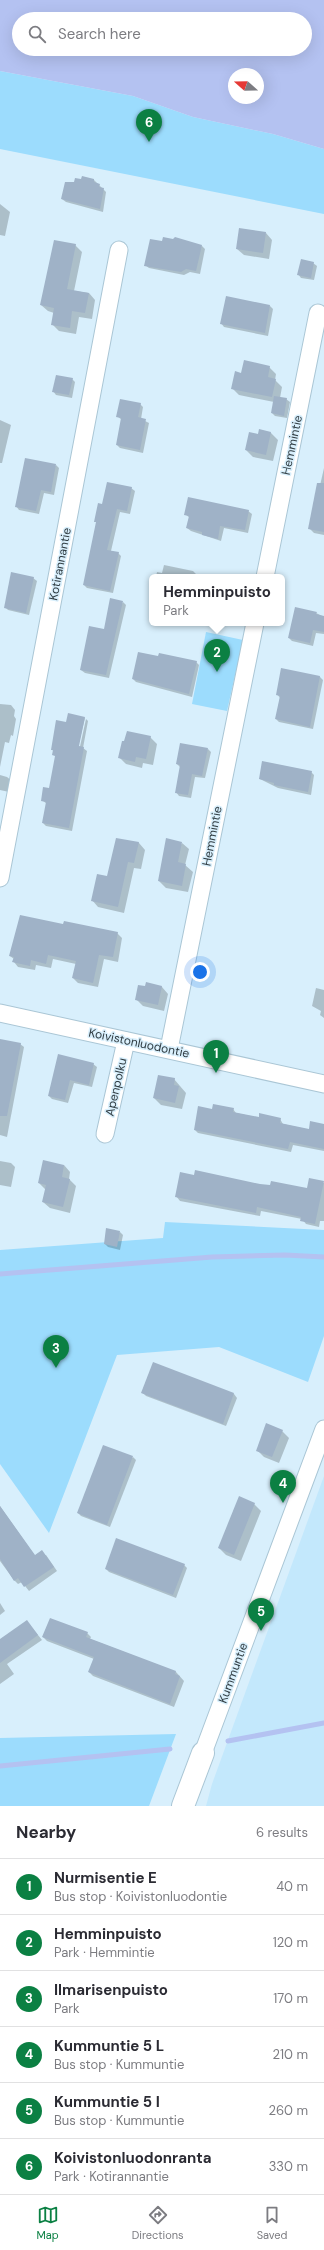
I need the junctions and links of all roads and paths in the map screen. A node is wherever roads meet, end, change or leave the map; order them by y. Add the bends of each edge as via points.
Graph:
1 (119, 250) dead end
2 (318, 313) dead end
3 (266, 574) edge
4 (255, 626) edge
5 (0, 878) edge
6 (0, 1013) edge
7 (126, 1041) junction
8 (169, 1049) junction
9 (324, 1084) edge
10 (105, 1134) dead end
11 (324, 1428) edge
12 (203, 1753) joint
13 (183, 1806) edge

1 - 5 street, Kotirannantie
2 - 3 street, Hemmintie
4 - 8 street, Hemmintie
6 - 7 street, Koivistonluodontie
7 - 8 street, Koivistonluodontie
7 - 10 street, Apenpolku
8 - 9 street, Koivistonluodontie
11 - 12 street, Kummuntie
12 - 13 street, Kummuntie

